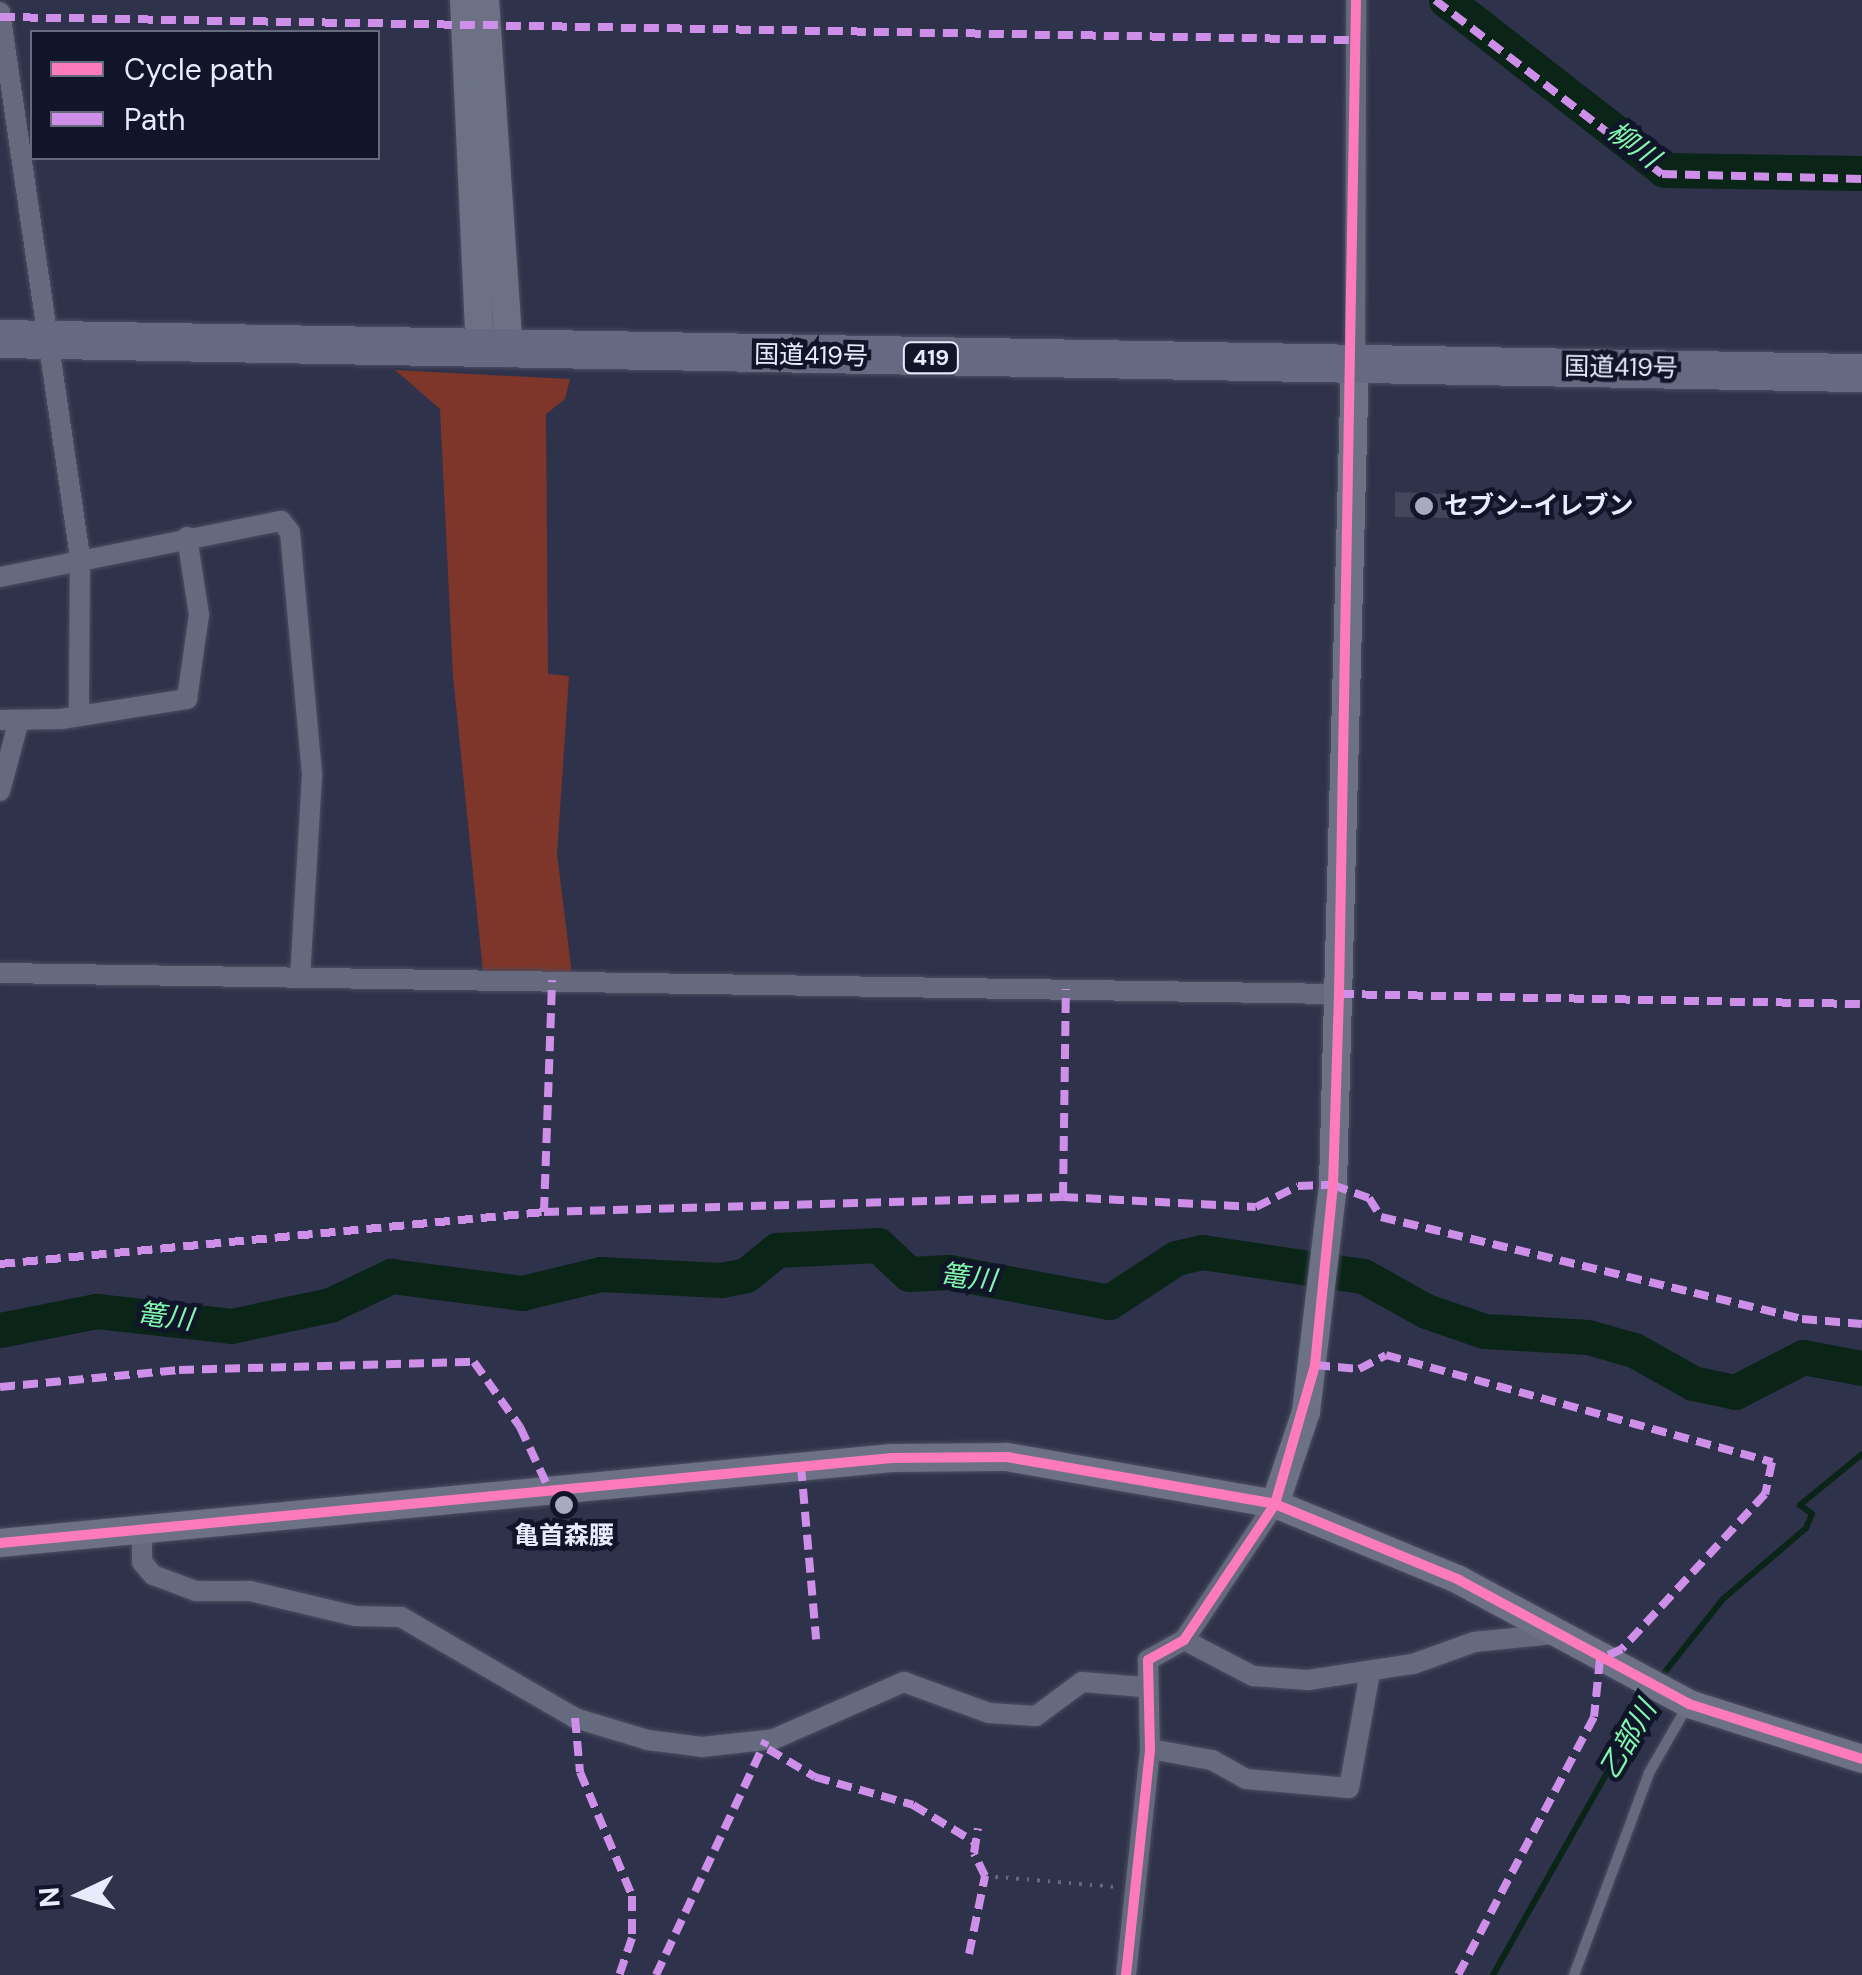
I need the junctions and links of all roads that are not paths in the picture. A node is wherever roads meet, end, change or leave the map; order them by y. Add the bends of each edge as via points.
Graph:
1 (464, 0) edge
2 (486, 0) edge
3 (1356, 0) edge
4 (0, 12) edge
5 (0, 340) edge
6 (50, 344) junction
7 (494, 352) junction
8 (1355, 363) junction
9 (1862, 373) edge
10 (188, 537) junction
11 (80, 557) junction
12 (0, 577) edge
13 (79, 713) junction
14 (9, 720) edge
15 (0, 791) edge
16 (0, 972) edge
17 (300, 976) junction
18 (1339, 994) junction
19 (1275, 1504) junction
20 (142, 1529) junction
21 (0, 1543) edge
22 (1554, 1634) junction
23 (1184, 1640) junction
24 (1370, 1672) junction
25 (1143, 1687) junction
26 (1689, 1704) junction
27 (1150, 1749) junction
28 (1862, 1759) edge
29 (1126, 1975) edge
30 (1574, 1975) edge

1 - 7 street
2 - 7 street
3 - 8 street
4 - 6 street
5 - 6 highway, 国道419号 / 419
6 - 7 highway, 国道419号 / 419
6 - 11 street
7 - 8 highway, 国道419号 / 419
8 - 9 highway, 国道419号 / 419
8 - 18 street
10 - 11 street
10 - 13 street via 199,615 192,693 164,706
10 - 17 street via 280,521 290,532 312,776
11 - 12 street
11 - 13 street
13 - 14 street
14 - 15 street
16 - 17 street
17 - 18 street
18 - 19 street via 1329,1214 1306,1412
19 - 20 street via 1073,1465 892,1458
19 - 22 street via 1459,1580
19 - 23 street
20 - 21 street
20 - 25 street via 142,1562 153,1576 196,1591 250,1591 355,1616 401,1617 575,1718 648,1740 702,1747 774,1739 904,1682 990,1713 1036,1716 1082,1682
22 - 24 street via 1458,1646
22 - 26 street
23 - 24 street via 1253,1676
23 - 25 street via 1148,1660
24 - 27 street via 1349,1788 1246,1779 1212,1760
25 - 27 street
26 - 28 street
26 - 30 lane via 1641,1791
27 - 29 street

